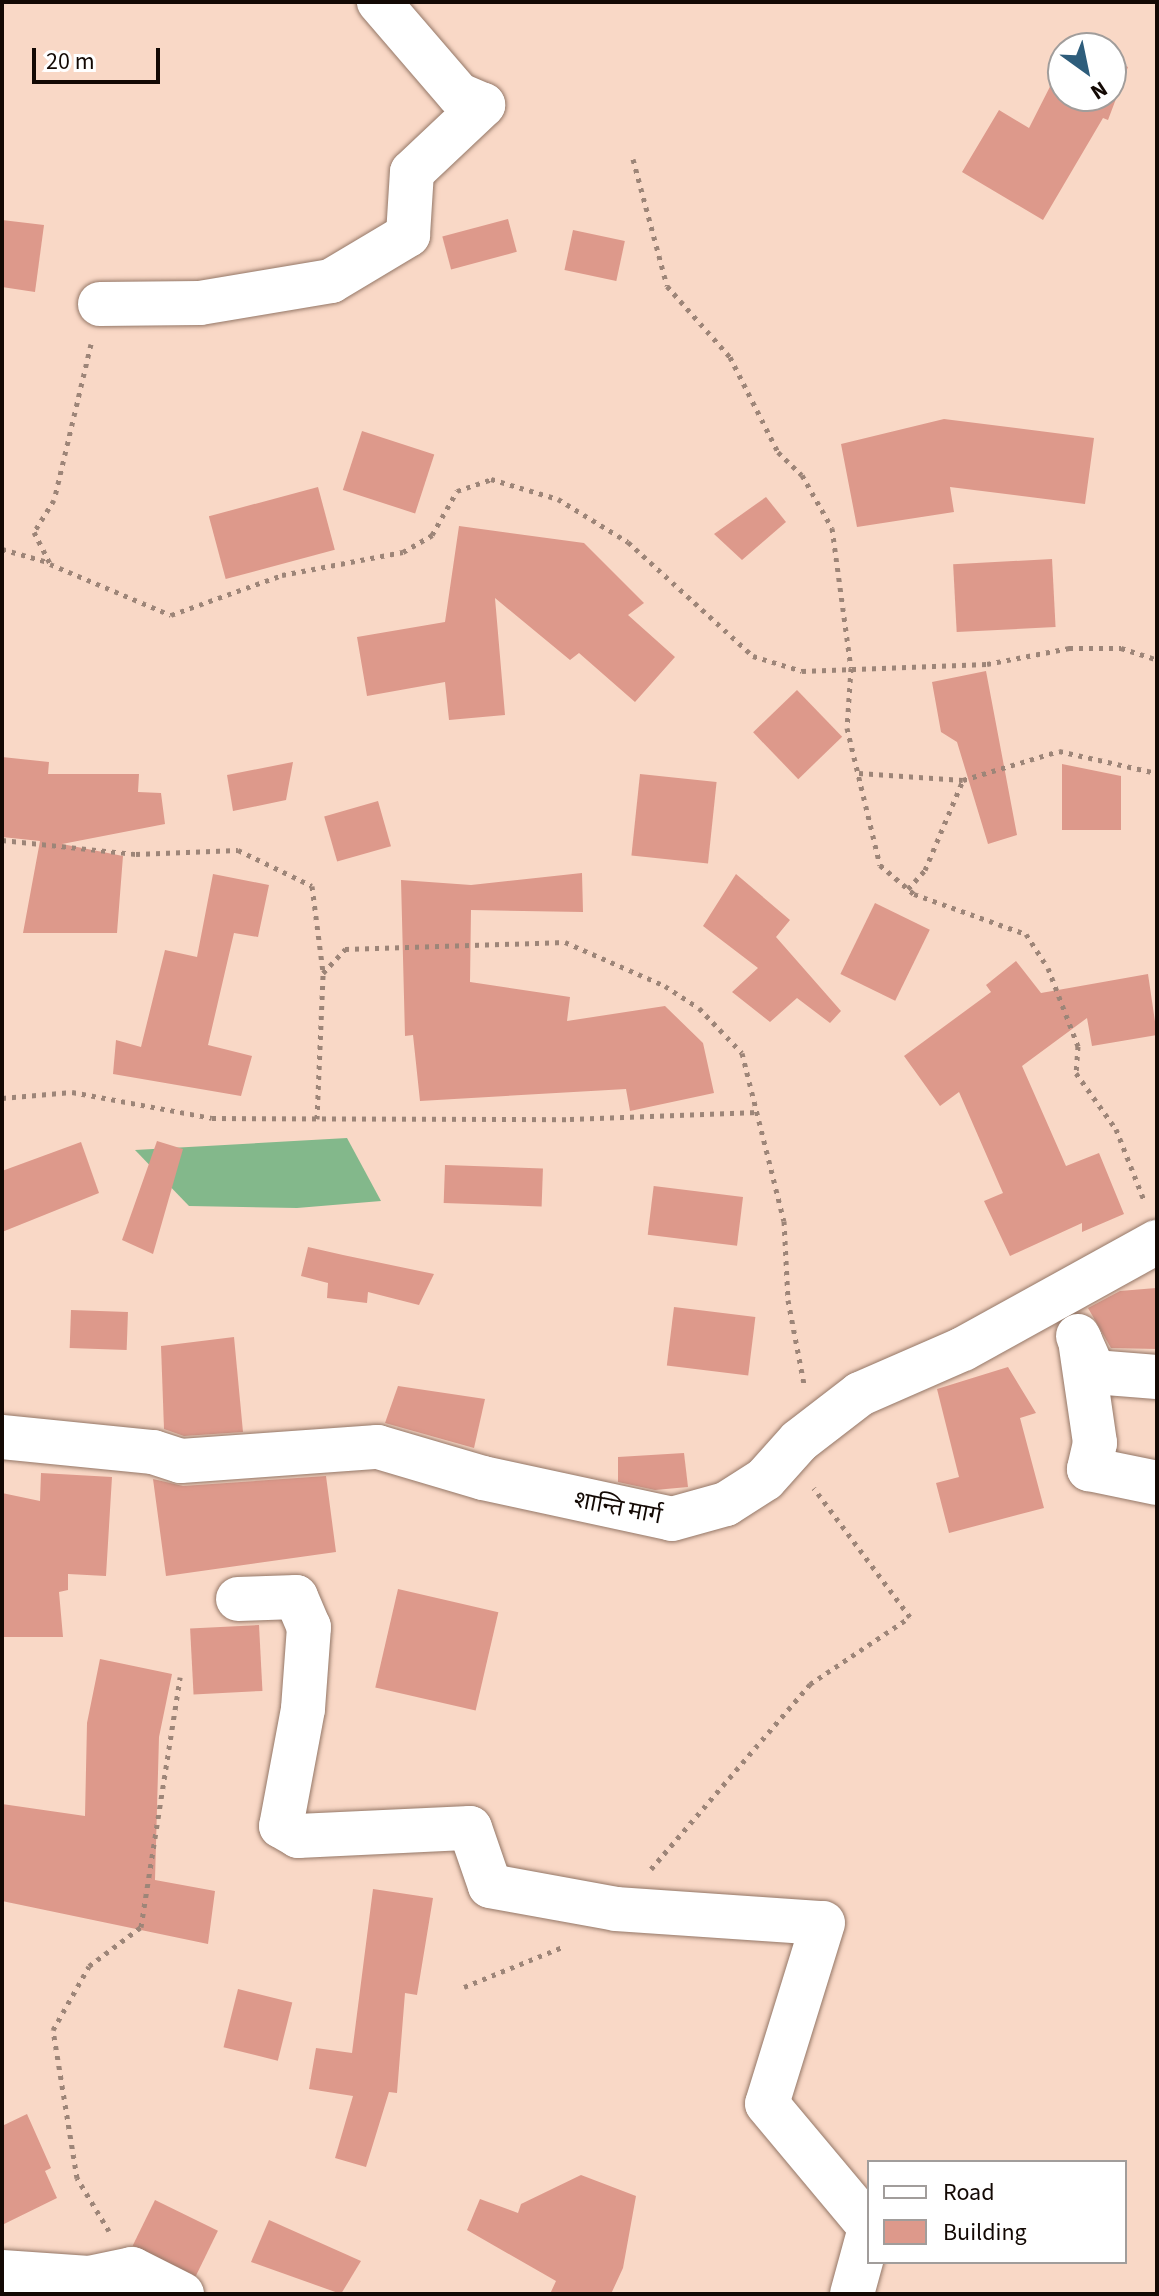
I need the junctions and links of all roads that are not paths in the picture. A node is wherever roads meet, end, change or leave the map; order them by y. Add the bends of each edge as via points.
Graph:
1 (379, 2) edge
2 (100, 304) road end
3 (1151, 1223) edge
4 (1067, 1291) junction
5 (1080, 1340) junction
6 (1157, 1377) edge
7 (2, 1437) edge
8 (1157, 1483) edge
9 (238, 1599) dead end
10 (867, 2224) edge
11 (867, 2239) edge
12 (2, 2272) edge
13 (89, 2278) junction
14 (2, 2293) edge
15 (18, 2294) edge
16 (33, 2294) edge
17 (182, 2294) edge
18 (852, 2294) edge

1 - 2 street via 459,95 483,105 412,172 408,235 331,281 200,303
3 - 4 street, शान्ति मार्ग
4 - 5 street
4 - 7 street, शान्ति मार्ग via 828,1416 765,1479 726,1504 672,1519 483,1478 378,1447 181,1461 153,1452
5 - 6 street via 1094,1372
5 - 8 street via 1095,1443 1089,1469
9 - 10 street via 296,1597 309,1627 303,1709 281,1826 298,1836 470,1828 490,1886 616,1909 823,1923 767,2104
11 - 18 street
12 - 13 street
13 - 16 street
13 - 17 street via 132,2269
14 - 15 street

